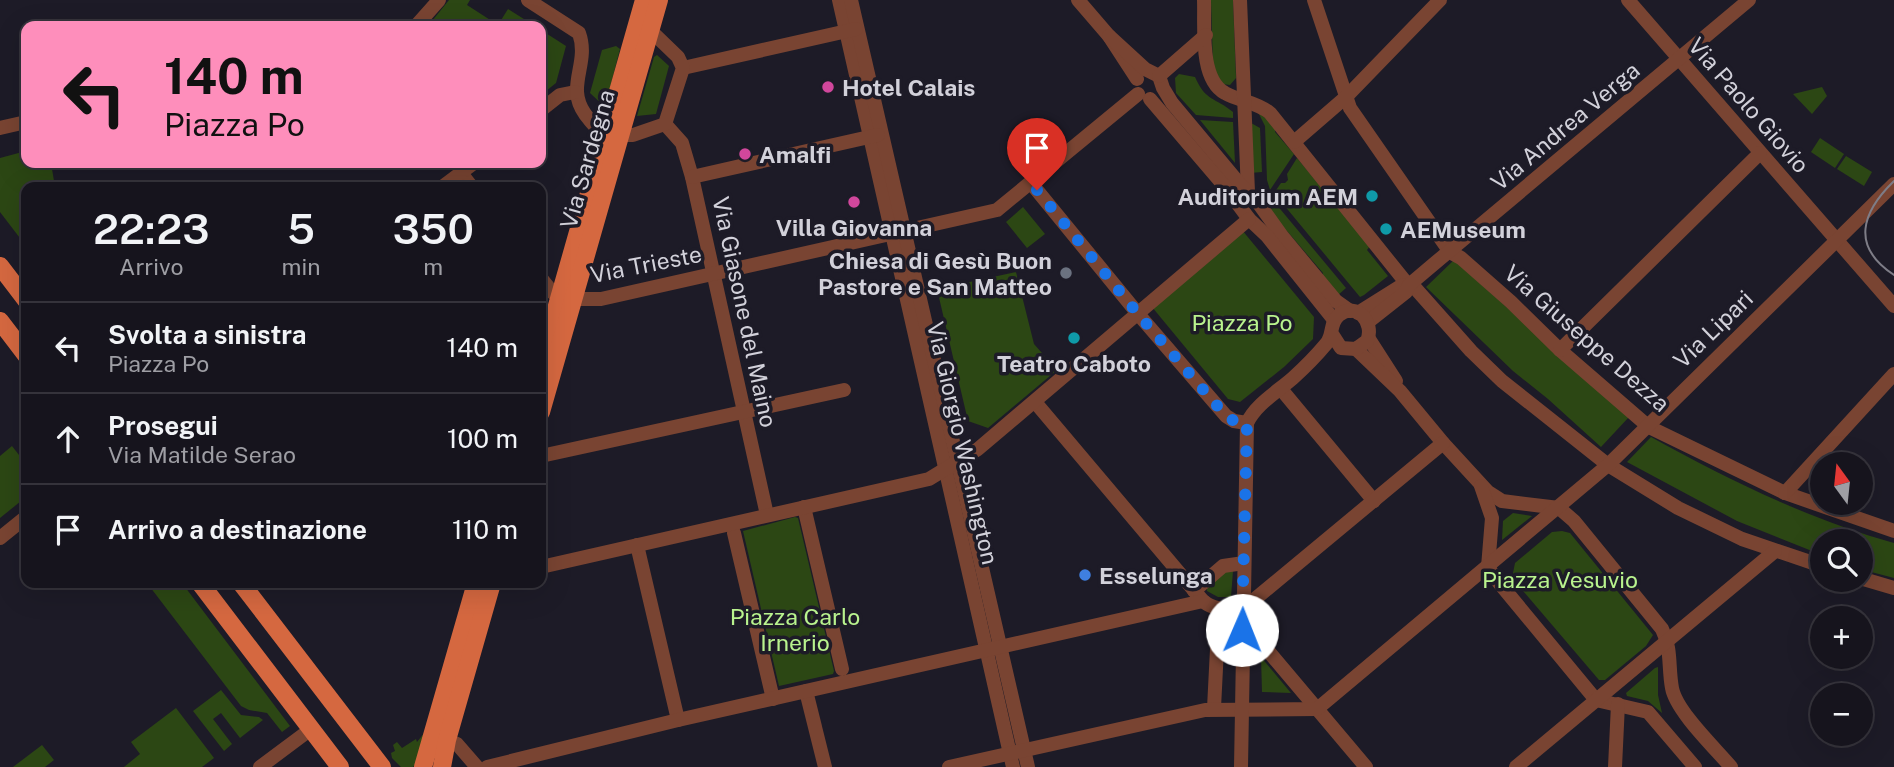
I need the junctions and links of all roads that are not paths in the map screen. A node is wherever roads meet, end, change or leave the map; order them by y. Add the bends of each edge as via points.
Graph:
1 (439, 0) edge
2 (528, 0) edge
3 (644, 0) edge
4 (659, 0) edge
5 (839, 0) edge
6 (851, 0) edge
7 (1078, 0) edge
8 (1204, 0) edge
9 (1240, 0) edge
10 (1314, 0) edge
11 (1440, 0) edge
12 (1628, 0) edge
13 (1749, 0) edge
14 (420, 21) edge
15 (644, 28) junction
16 (852, 30) junction
17 (1206, 35) junction
18 (1109, 36) junction
19 (1679, 60) junction
20 (683, 68) junction
21 (1158, 79) junction
22 (1142, 91) junction
23 (575, 92) junction
24 (1346, 97) junction
25 (1244, 101) junction
26 (546, 106) edge
27 (21, 123) edge
28 (666, 124) junction
29 (0, 128) edge
30 (612, 134) junction
31 (876, 135) junction
32 (1294, 142) junction
33 (1760, 153) junction
34 (468, 168) edge
35 (461, 173) junction
36 (692, 177) junction
37 (449, 182) edge
38 (468, 182) edge
39 (1031, 183) junction
40 (1891, 190) edge
41 (1248, 192) junction
42 (1249, 219) junction
43 (898, 232) junction
44 (1836, 240) junction
45 (1450, 252) junction
46 (0, 266) edge
47 (713, 273) junction
48 (546, 284) edge
49 (1409, 285) junction
50 (21, 293) edge
51 (566, 297) junction
52 (1894, 306) edge
53 (1139, 315) junction
54 (1359, 315) junction
55 (0, 321) edge
56 (1333, 327) junction
57 (1368, 339) junction
58 (21, 348) edge
59 (1349, 348) junction
60 (546, 349) edge
61 (1560, 350) junction
62 (1305, 367) junction
63 (1894, 374) edge
64 (1280, 388) junction
65 (546, 389) edge
66 (844, 390) dead end
67 (1400, 391) junction
68 (1035, 402) junction
69 (743, 412) junction
70 (1247, 423) junction
71 (1647, 425) junction
72 (1443, 443) junction
73 (546, 455) edge
74 (1608, 465) junction
75 (952, 466) junction
76 (1480, 485) junction
77 (1785, 493) junction
78 (1374, 501) junction
79 (1512, 503) junction
80 (804, 507) junction
81 (1559, 508) junction
82 (767, 516) junction
83 (1492, 518) junction
84 (21, 521) edge
85 (732, 528) junction
86 (1894, 531) edge
87 (0, 538) edge
88 (637, 545) junction
89 (1775, 551) junction
90 (1810, 562) edge
91 (1244, 563) junction
92 (546, 566) edge
93 (1488, 567) junction
94 (1873, 582) edge
95 (204, 588) edge
96 (246, 588) edge
97 (475, 588) edge
98 (490, 588) edge
99 (1894, 588) edge
100 (1199, 596) junction
101 (1219, 609) junction
102 (1243, 609) junction
103 (1668, 641) junction
104 (994, 649) junction
105 (844, 675) junction
106 (806, 691) junction
107 (773, 699) junction
108 (1596, 700) junction
109 (1618, 704) junction
110 (1214, 708) junction
111 (1242, 708) junction
112 (1317, 709) junction
113 (678, 720) junction
114 (310, 729) junction
115 (439, 738) junction
116 (1016, 757) edge
117 (1521, 765) edge
118 (260, 767) edge
119 (340, 767) edge
120 (382, 767) edge
121 (423, 767) edge
122 (442, 767) edge
123 (477, 767) edge
124 (487, 767) edge
125 (825, 767) edge
126 (949, 767) edge
127 (1028, 767) edge
128 (1241, 767) edge
129 (1366, 767) edge
130 (1615, 767) edge
131 (1695, 767) edge
132 (1731, 767) edge

1 - 14 street
2 - 23 street via 579,33 583,55
3 - 15 main road, Via Sardegna
4 - 15 main road, Via Sardegna
5 - 16 street, Via Giorgio Washington
6 - 16 street, Via Giorgio Washington
7 - 18 street
8 - 17 street
9 - 25 street
10 - 24 street, Via Giuseppe Dezza
11 - 24 street
12 - 19 street, Via Paolo Giovio
13 - 19 street, Via Andrea Verga
15 - 20 street via 678,57
15 - 30 main road, Via Sardegna
16 - 20 street
16 - 31 street, Via Giorgio Washington
17 - 21 street
17 - 25 street via 1210,79 1218,89
18 - 21 street
18 - 22 street
19 - 33 street, Via Paolo Giovio
19 - 45 street, Via Andrea Verga
20 - 28 street
21 - 22 street via 1145,72
21 - 22 street via 1157,97
21 - 41 street via 1172,103
22 - 39 street, Via Trieste
22 - 42 street
23 - 26 street
23 - 30 street via 597,130
24 - 32 street
24 - 45 street, Via Giuseppe Dezza
25 - 32 street via 1266,110
25 - 41 street
27 - 29 street
28 - 30 street via 633,135
28 - 36 street, Via Giasone del Maino via 682,143
30 - 51 main road, Via Sardegna
31 - 36 street
31 - 43 street, Via Giorgio Washington
32 - 49 street
33 - 44 street, Via Paolo Giovio
33 - 61 street
34 - 35 street
35 - 37 street
35 - 38 street
36 - 47 street, Via Giasone del Maino
39 - 43 street, Via Trieste via 995,211
39 - 53 street
40 - 44 street, Via Lipari
41 - 54 street via 1336,301
42 - 53 street
42 - 56 street via 1267,236
43 - 47 street, Via Trieste
43 - 75 street, Via Giorgio Washington
44 - 52 street, Via Paolo Giovio
44 - 71 street, Via Lipari
45 - 49 street, Via Andrea Verga
45 - 61 street, Via Giuseppe Dezza
46 - 50 main road
47 - 51 street, Via Trieste via 601,299
47 - 69 street, Via Giasone del Maino
48 - 51 street via 553,293
49 - 54 street via 1406,292
49 - 74 street via 1502,381
51 - 60 main road, Via Sardegna
51 - 65 main road, Via Sardegna
53 - 68 street
53 - 70 street via 1226,416
54 - 56 street via 1340,314
54 - 57 street via 1370,329
55 - 58 main road
56 - 59 street
56 - 62 street via 1327,343
57 - 59 street via 1363,346
57 - 67 street
59 - 62 street
59 - 67 street
61 - 71 street, Via Giuseppe Dezza
62 - 64 street
63 - 77 street
64 - 70 street
64 - 78 street
66 - 69 street
67 - 72 street
68 - 75 street
68 - 100 street
69 - 73 street
69 - 82 street, Via Giasone del Maino
70 - 91 street
71 - 74 street, Via Lipari
71 - 77 street, Via Giuseppe Dezza
72 - 76 street
72 - 78 street
74 - 81 street, Via Lipari
74 - 89 street via 1678,508
75 - 80 street via 929,479
75 - 104 street, Via Giorgio Washington
76 - 79 street
76 - 83 street
77 - 86 street, Via Giuseppe Dezza
78 - 102 street
79 - 81 street
79 - 83 street
80 - 82 street
80 - 105 street
81 - 93 street
81 - 103 street
82 - 85 street
83 - 93 street
84 - 87 street
85 - 88 street
85 - 107 street
88 - 92 street
88 - 113 street
89 - 90 street
89 - 103 street
91 - 100 street via 1223,566
91 - 102 street
93 - 108 street
93 - 112 street
94 - 99 street
95 - 114 main road
96 - 120 main road
97 - 115 main road
98 - 115 main road
100 - 101 street
100 - 104 street
101 - 102 street
101 - 110 street
102 - 111 street
102 - 112 street via 1258,639
103 - 108 street
103 - 132 street via 1678,704
104 - 105 street
104 - 116 street, Via Giorgio Washington
105 - 106 street
106 - 107 street
106 - 125 street
107 - 113 street
108 - 109 street
108 - 117 street
109 - 130 street
109 - 131 street via 1648,712
110 - 111 street
110 - 116 street
111 - 112 street
111 - 128 street
112 - 129 street
113 - 124 street
114 - 118 street
114 - 119 main road
115 - 121 main road
115 - 122 main road
115 - 123 street via 457,744
116 - 126 street
116 - 127 street, Via Giorgio Washington

